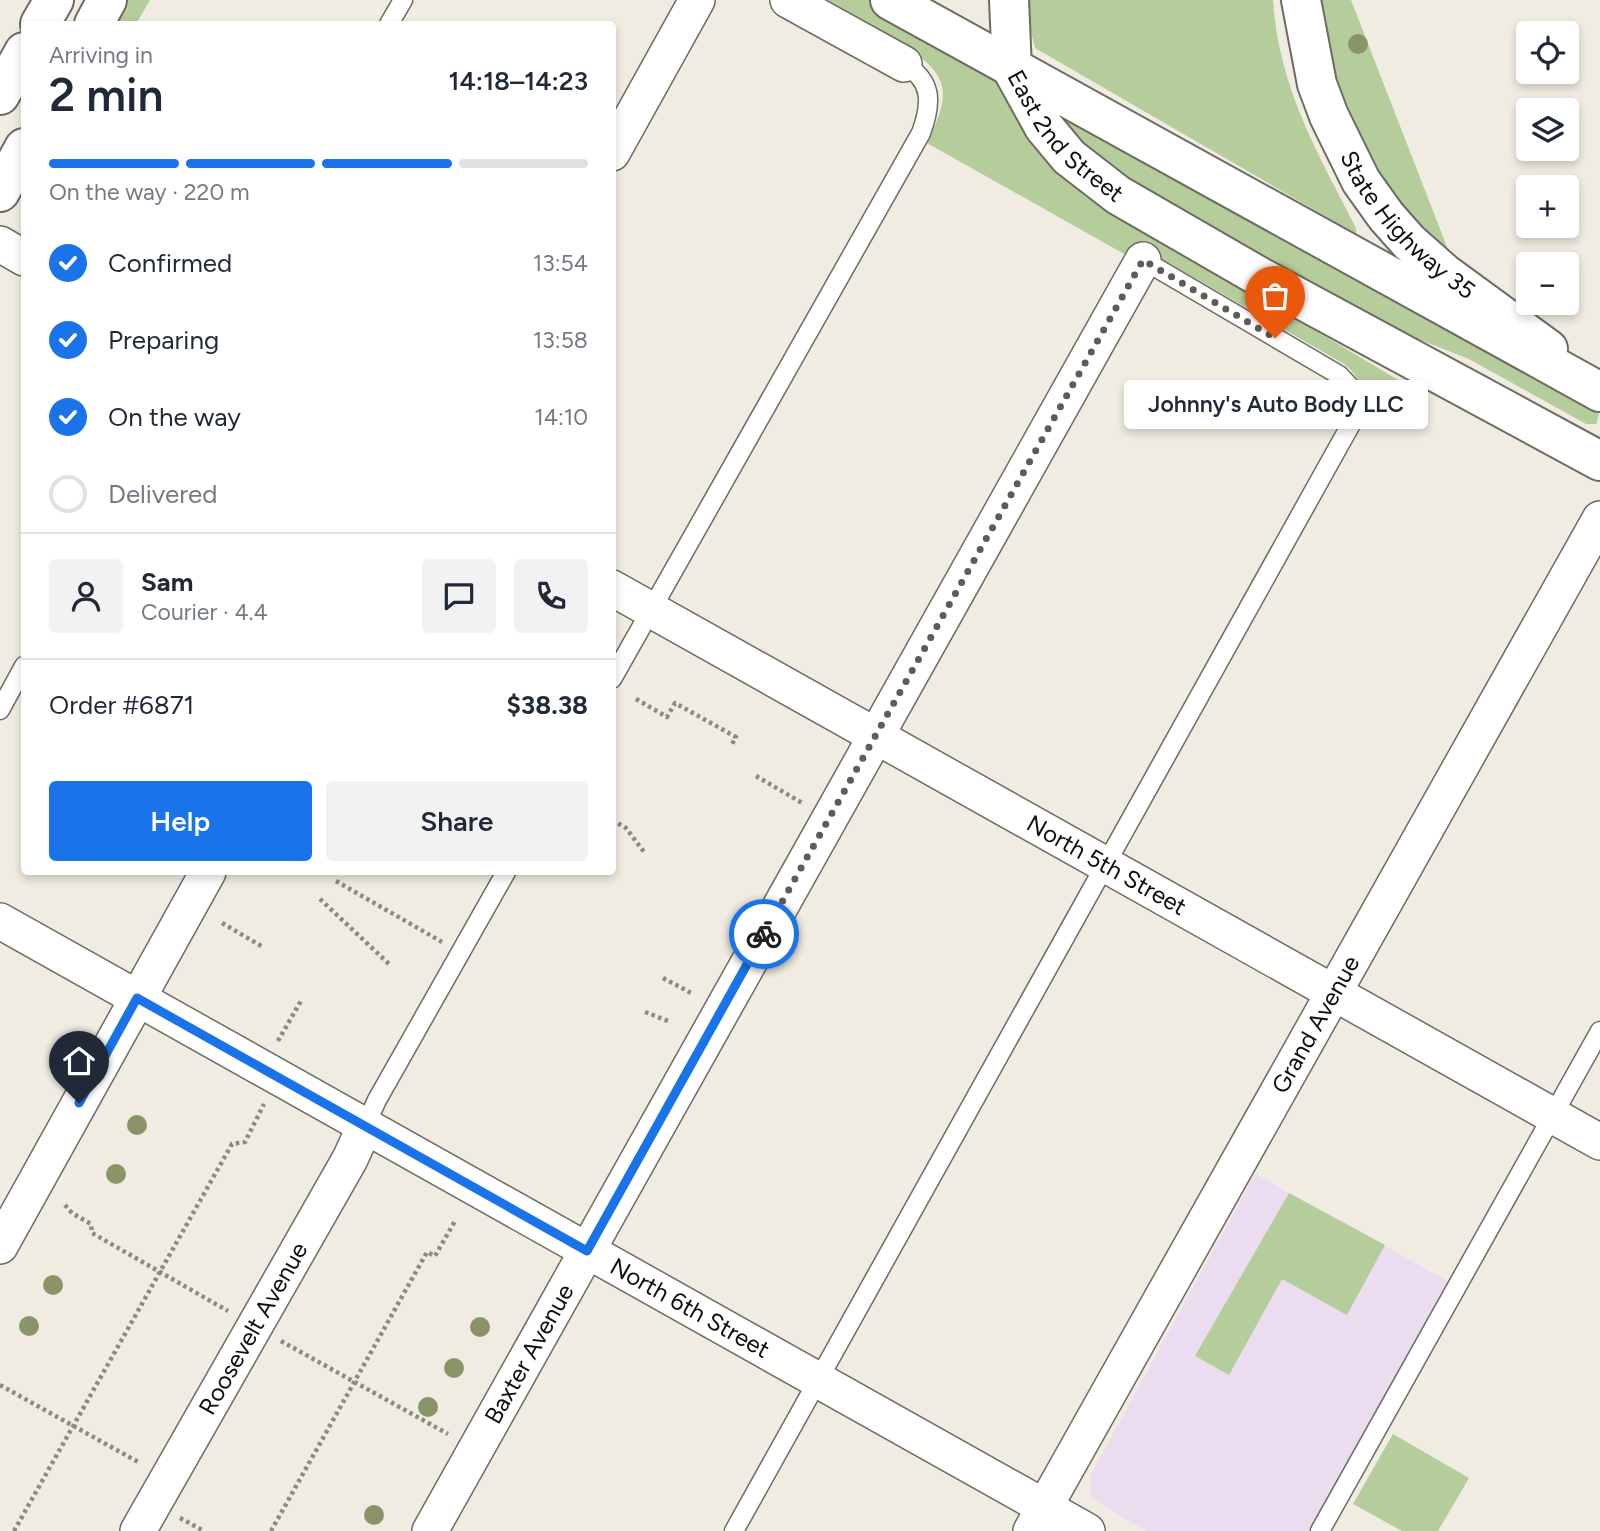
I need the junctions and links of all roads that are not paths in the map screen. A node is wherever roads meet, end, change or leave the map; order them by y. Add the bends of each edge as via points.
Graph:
1 (54, 0) edge
2 (107, 0) edge
3 (403, 0) edge
4 (697, 0) edge
5 (788, 0) edge
6 (890, 0) edge
7 (1009, 0) edge
8 (1301, 0) edge
9 (42, 21) edge
10 (96, 21) edge
11 (390, 21) edge
12 (21, 57) edge
13 (904, 64) joint
14 (1012, 69) junction
15 (0, 95) edge
16 (616, 146) edge
17 (21, 154) edge
18 (0, 192) edge
19 (0, 244) edge
20 (21, 256) edge
21 (1143, 260) joint
22 (1600, 390) edge
23 (1600, 461) edge
24 (1600, 519) edge
25 (616, 590) edge
26 (651, 610) junction
27 (21, 672) edge
28 (616, 672) edge
29 (0, 710) edge
30 (876, 736) junction
31 (1105, 864) junction
32 (206, 875) edge
33 (504, 875) edge
34 (0, 921) edge
35 (1334, 993) junction
36 (137, 998) junction
37 (1600, 1031) edge
38 (1553, 1116) junction
39 (365, 1126) junction
40 (1600, 1142) edge
41 (0, 1245) edge
42 (587, 1251) junction
43 (818, 1380) junction
44 (1038, 1519) edge
45 (138, 1531) edge
46 (430, 1531) edge
47 (734, 1531) edge
48 (1087, 1531) edge
49 (1320, 1531) edge

1 - 9 main road
2 - 10 main road
3 - 11 lane
4 - 16 street
5 - 13 street
6 - 14 main road
7 - 14 main road
8 - 22 main road, State Highway 35 via 1328,116 1361,181 1385,216 1444,273
12 - 15 main road
13 - 26 lane via 915,70 927,89 929,102 921,133
14 - 22 main road, East 2nd Street
14 - 23 main road, East 2nd Street via 1044,127 1069,157 1118,195
17 - 18 main road
19 - 20 street
21 - 30 street, Baxter Avenue
21 - 31 lane via 1339,375 1353,390 1355,417
24 - 35 street, Grand Avenue
25 - 26 street, North 5th Street
26 - 28 lane
26 - 30 street, North 5th Street
27 - 29 lane
30 - 31 street, North 5th Street
30 - 42 street, Baxter Avenue
31 - 35 street, North 5th Street
31 - 43 lane
32 - 36 street
33 - 39 lane
34 - 36 street, North 6th Street
35 - 38 street, North 5th Street
35 - 44 street, Grand Avenue
36 - 39 street, North 6th Street
36 - 41 street
37 - 38 lane
38 - 40 street, North 5th Street
38 - 49 lane
39 - 42 street, North 6th Street
39 - 45 street, Roosevelt Avenue
42 - 43 street, North 6th Street
42 - 46 street, Baxter Avenue
43 - 44 street, North 6th Street
43 - 47 lane
44 - 48 street, North 6th Street

